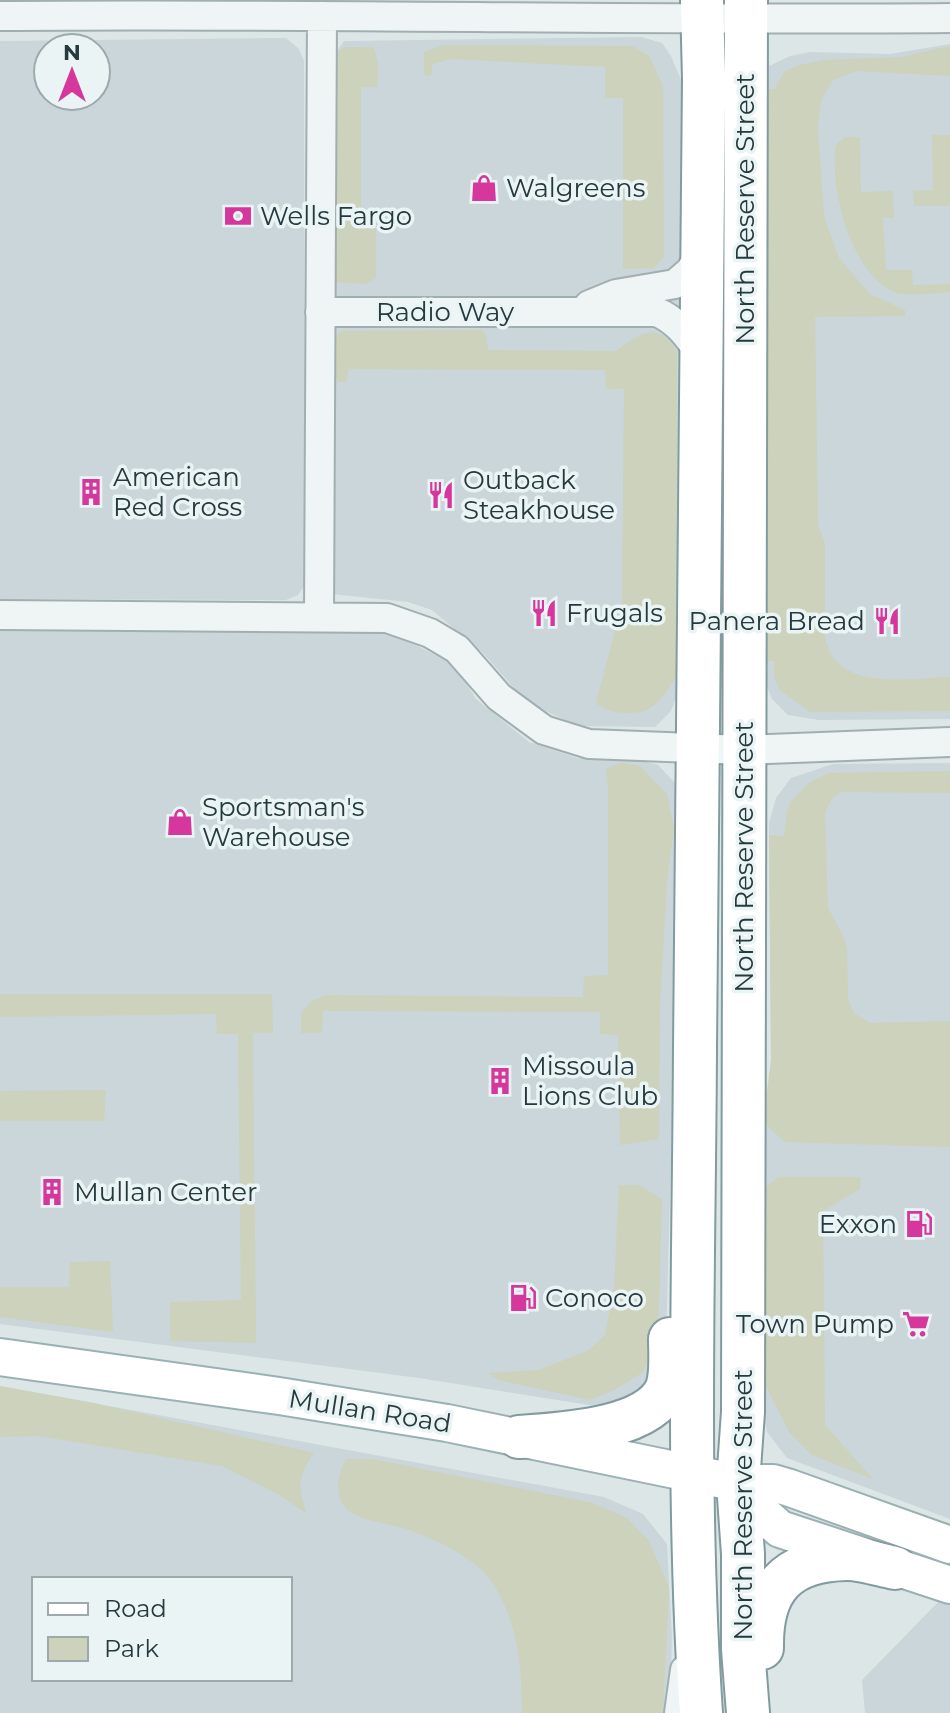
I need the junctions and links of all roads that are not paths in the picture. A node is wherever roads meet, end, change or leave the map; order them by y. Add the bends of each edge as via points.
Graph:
1 (198, 7) edge
2 (702, 10) edge
3 (746, 10) edge
4 (0, 16) edge
5 (322, 16) junction
6 (950, 18) edge
7 (701, 253) junction
8 (320, 312) junction
9 (570, 312) junction
10 (699, 352) junction
11 (0, 615) edge
12 (319, 617) junction
13 (950, 742) edge
14 (695, 749) junction
15 (744, 750) junction
16 (696, 855) junction
17 (0, 1357) edge
18 (519, 1437) junction
19 (692, 1472) junction
20 (738, 1483) junction
21 (950, 1545) edge
22 (895, 1568) junction
23 (950, 1585) edge
24 (697, 1648) junction
25 (679, 1713) edge
26 (701, 1713) edge
27 (748, 1713) edge
28 (764, 1713) edge

1 - 4 street
1 - 5 street
2 - 3 street
2 - 5 street
2 - 7 highway, North Reserve Street
3 - 6 street
3 - 15 highway, North Reserve Street
5 - 8 street
7 - 9 street, Radio Way via 675,284 616,294
7 - 10 highway, North Reserve Street
8 - 9 street, Radio Way
8 - 12 street
9 - 10 street, Radio Way via 657,312 682,329
10 - 14 highway, North Reserve Street
11 - 12 street
12 - 14 street via 387,618 430,633 457,649 499,697 544,730 589,744
13 - 15 street
14 - 15 street
14 - 16 highway, North Reserve Street
15 - 20 highway, North Reserve Street via 743,1412
16 - 18 highway via 675,968 666,1391 651,1406 615,1425
16 - 19 highway, North Reserve Street
17 - 18 main road, Mullan Road
18 - 19 main road, Mullan Road
19 - 20 main road, Mullan Road
19 - 24 highway, North Reserve Street
20 - 21 main road, Mullan Road via 773,1483
20 - 22 main road via 780,1529
20 - 27 highway, North Reserve Street
22 - 23 main road
22 - 28 highway via 849,1559 787,1575 766,1603 761,1629
24 - 25 street via 683,1674
24 - 26 highway, North Reserve Street

